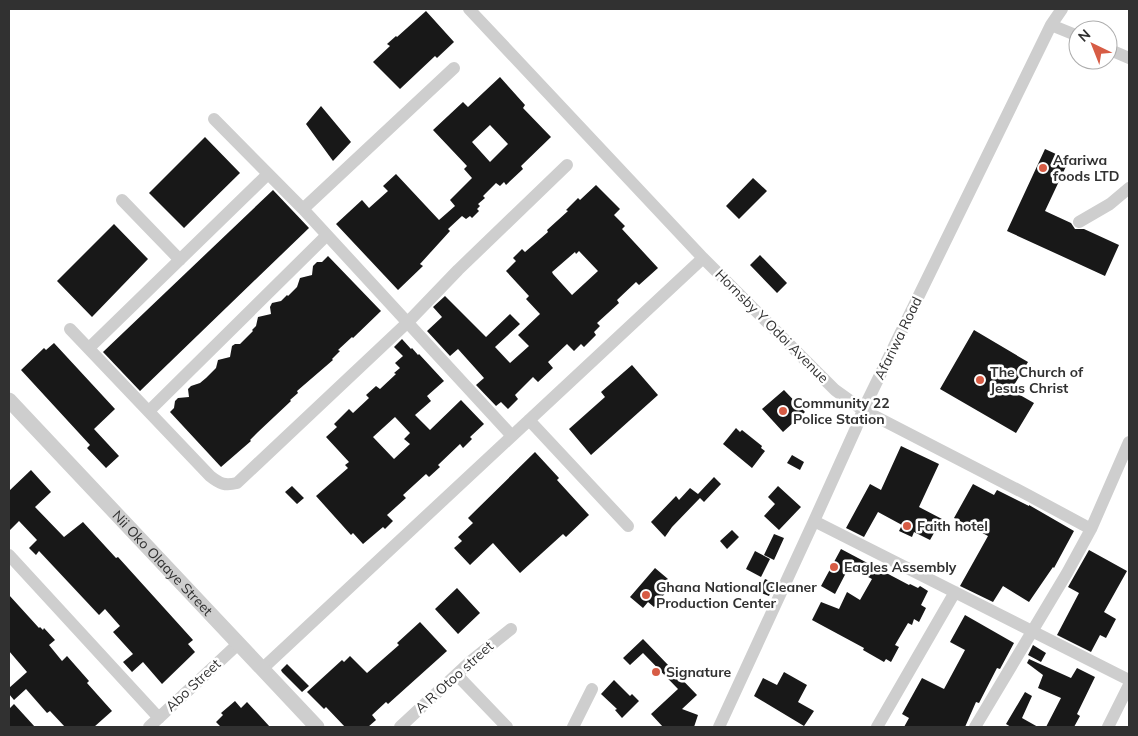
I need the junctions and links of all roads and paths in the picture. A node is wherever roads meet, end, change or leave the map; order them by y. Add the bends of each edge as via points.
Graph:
1 (469, 9) edge
2 (1062, 9) edge
3 (1051, 25) junction
4 (1068, 32) edge
5 (454, 68) dead end
6 (214, 119) dead end
7 (567, 166) dead end
8 (268, 174) junction
9 (1129, 188) edge
10 (122, 200) dead end
11 (303, 209) junction
12 (1079, 222) dead end
13 (326, 236) junction
14 (703, 258) junction
15 (180, 260) junction
16 (408, 322) junction
17 (70, 329) dead end
18 (89, 348) junction
19 (9, 400) edge
20 (863, 410) junction
21 (149, 412) junction
22 (529, 420) junction
23 (512, 436) junction
24 (1129, 442) edge
25 (814, 521) junction
26 (628, 526) dead end
27 (1091, 529) junction
28 (9, 555) edge
29 (955, 592) junction
30 (511, 629) dead end
31 (1032, 631) junction
32 (238, 644) junction
33 (262, 670) junction
34 (457, 675) junction
35 (1129, 680) edge
36 (1129, 685) edge
37 (592, 689) dead end
38 (159, 718) junction
39 (148, 727) edge
40 (316, 727) edge
41 (400, 727) edge
42 (507, 727) edge
43 (573, 727) edge
44 (719, 727) edge
45 (877, 727) edge
46 (975, 727) edge
47 (1108, 727) edge

1 - 14 street, Hornsby Y Odoi Avenue
2 - 3 street, Afariwa Road
3 - 4 street
3 - 20 street, Afariwa Road
5 - 11 street
6 - 8 street
7 - 16 street
8 - 11 street
8 - 15 street
9 - 12 street via 1110,204
10 - 15 street
11 - 13 street
13 - 16 street
13 - 21 street
14 - 20 street, Hornsby Y Odoi Avenue via 835,390
14 - 22 street
15 - 18 street
16 - 21 street via 237,483 227,486 210,476
16 - 23 street
17 - 18 street
18 - 21 street
19 - 32 street, Nii Oko Olaaye Street
20 - 25 street, Afariwa Road
20 - 27 street, Hornsby Y Odoi Avenue
22 - 23 street
22 - 26 street
23 - 33 street
24 - 27 street
25 - 29 street
25 - 44 street, Afariwa Road
27 - 31 street
28 - 38 street
29 - 31 street
29 - 45 street
30 - 34 street, A R Otoo street
31 - 35 street
31 - 46 street
32 - 33 street, Nii Oko Olaaye Street
32 - 38 street, Abo Street
33 - 40 street, Nii Oko Olaaye Street
34 - 41 street, A R Otoo street
34 - 42 street
36 - 47 street
37 - 43 street
38 - 39 street, Abo Street

